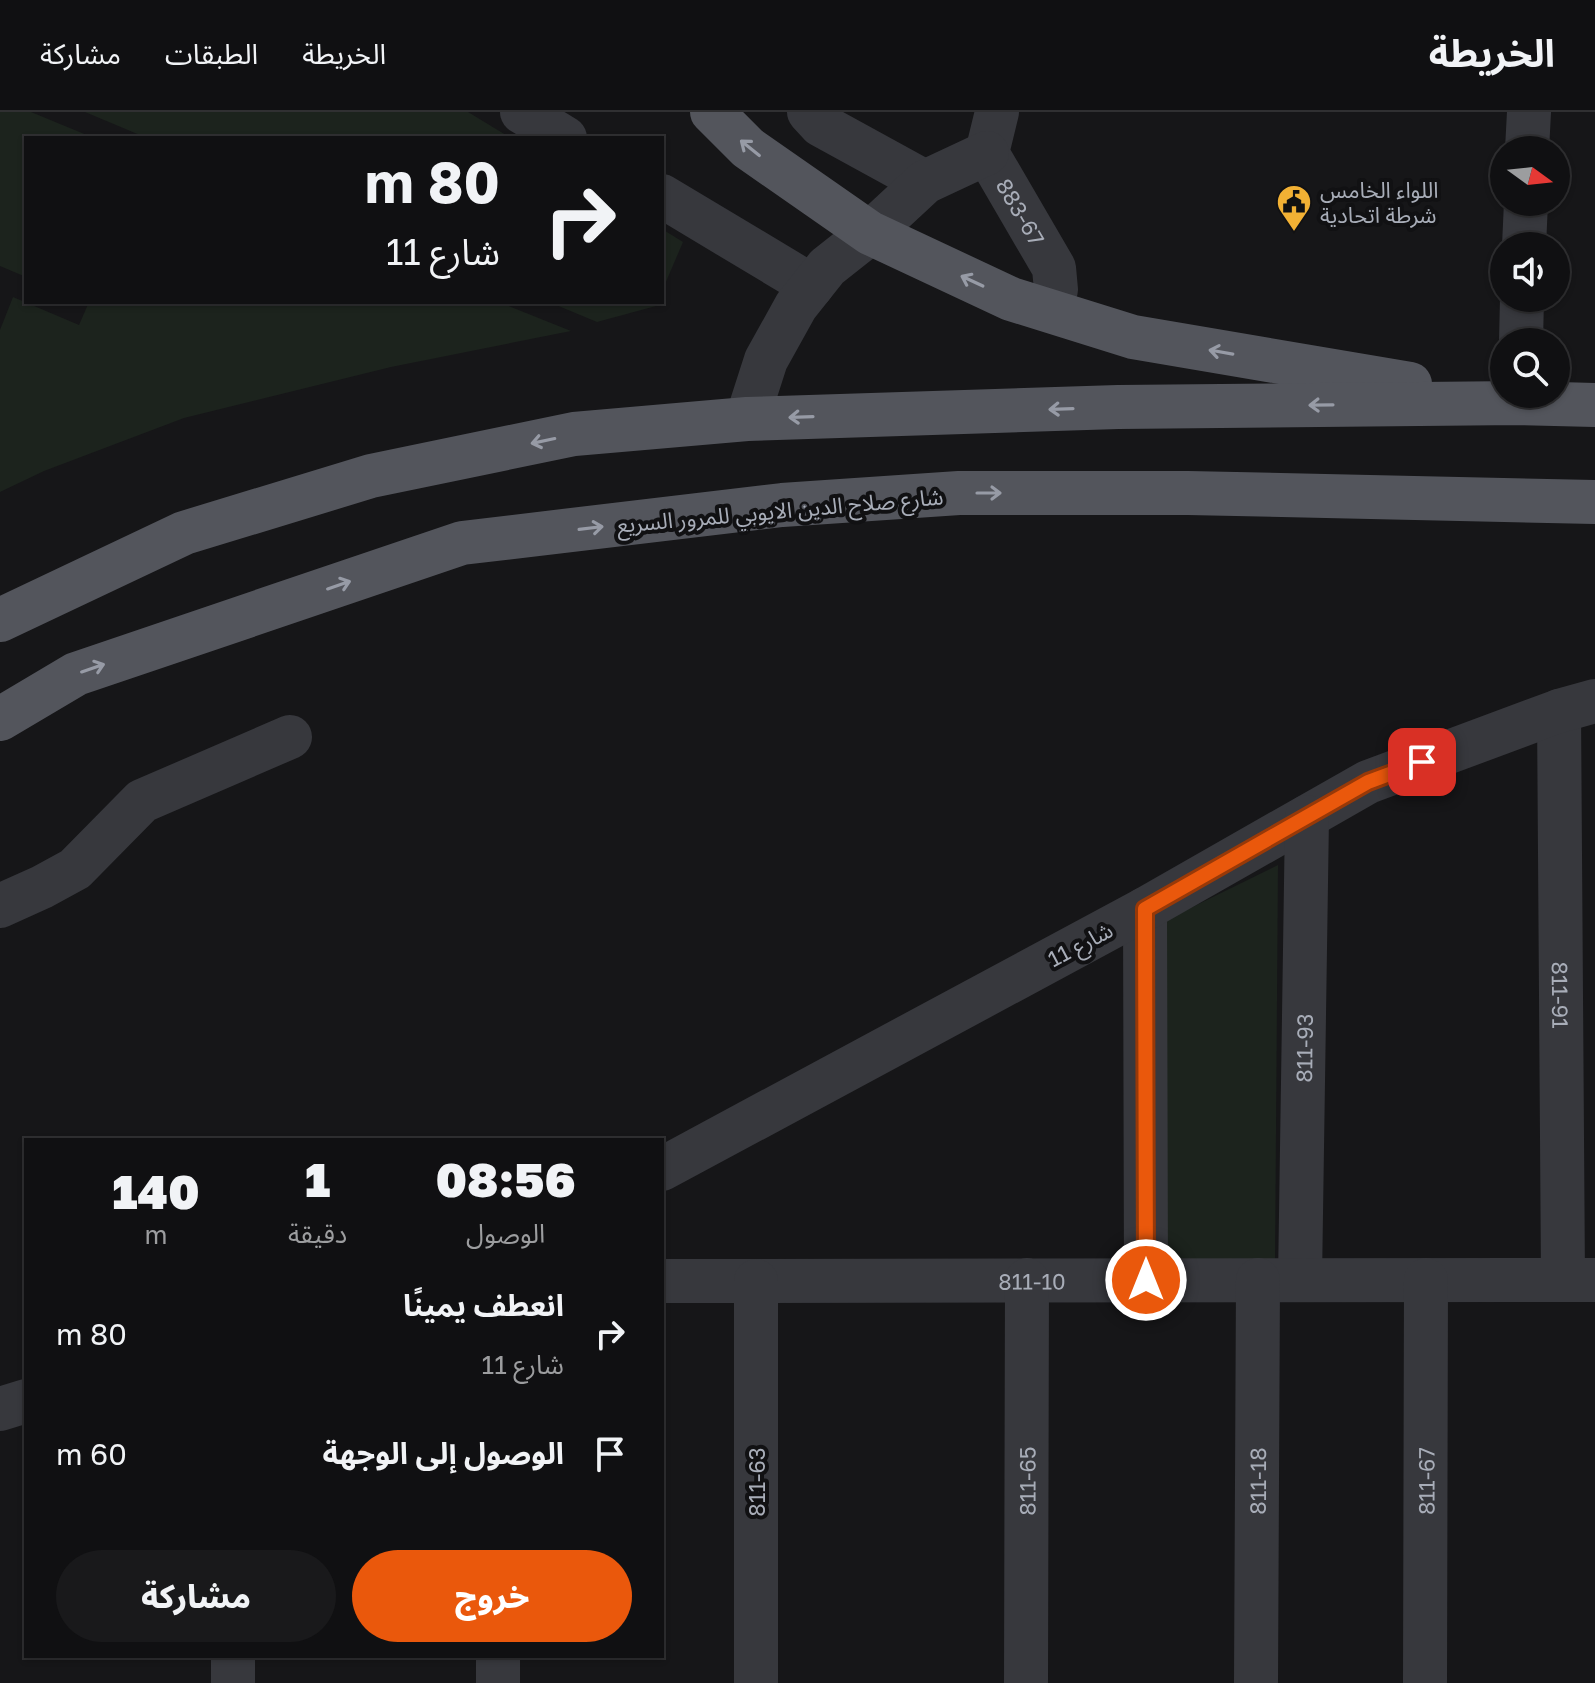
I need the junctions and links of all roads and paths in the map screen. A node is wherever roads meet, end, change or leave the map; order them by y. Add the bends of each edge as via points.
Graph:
1 (522, 112) edge
2 (712, 112) edge
3 (809, 112) edge
4 (1529, 112) edge
5 (992, 132) edge
6 (562, 136) edge
7 (1528, 136) edge
8 (925, 182) junction
9 (664, 197) edge
10 (870, 233) junction
11 (812, 286) junction
12 (1046, 308) junction
13 (1490, 393) edge
14 (1490, 399) edge
15 (1570, 403) edge
16 (1595, 405) edge
17 (747, 419) junction
18 (1595, 502) edge
19 (0, 620) edge
20 (1577, 706) edge
21 (18, 708) edge
22 (290, 737) dead end
23 (0, 756) edge
24 (1307, 817) junction
25 (0, 906) edge
26 (1145, 909) junction
27 (664, 1168) edge
28 (1027, 1280) junction
29 (1146, 1280) junction
30 (1279, 1280) junction
31 (1426, 1280) junction
32 (1579, 1280) edge
33 (664, 1281) edge
34 (756, 1281) junction
35 (24, 1402) edge
36 (0, 1409) edge
37 (233, 1658) edge
38 (498, 1658) edge
39 (233, 1683) edge
40 (498, 1683) edge
41 (756, 1683) edge
42 (1026, 1683) edge
43 (1256, 1683) edge
44 (1425, 1683) edge

1 - 6 street
10 -> 2 main road via 748,148
3 - 8 street via 821,125
4 - 7 street
5 - 8 street
5 - 12 street, 883-67 via 1054,268 1056,290
8 - 10 street
9 - 11 street
10 - 11 street
12 -> 10 main road via 1011,299
11 - 17 street via 766,360
13 -> 12 main road via 1133,337
14 -> 17 main road
15 - 16 main road
17 -> 19 main road via 574,434 371,476 184,533
21 -> 18 main road, شارع صلاح الدين الايوبي للمرور السريع via 76,674 462,543 782,505 959,493
20 - 24 street, شارع 11 via 1368,782
20 - 32 street, 811-91
21 - 23 main road
22 - 25 street via 142,801 75,869
24 - 26 street, شارع 11
24 - 30 street, 811-93
26 - 27 street, شارع 11
26 - 29 street
28 - 29 street, 811-10
28 - 34 street, 811-10
28 - 42 street, 811-65
29 - 30 street, 811-10
30 - 31 street, 811-10
30 - 43 street, 811-18
31 - 32 street, 811-10
31 - 44 street, 811-67
33 - 34 street, 811-10
34 - 41 street, 811-63
35 - 36 street
37 - 39 street
38 - 40 street

